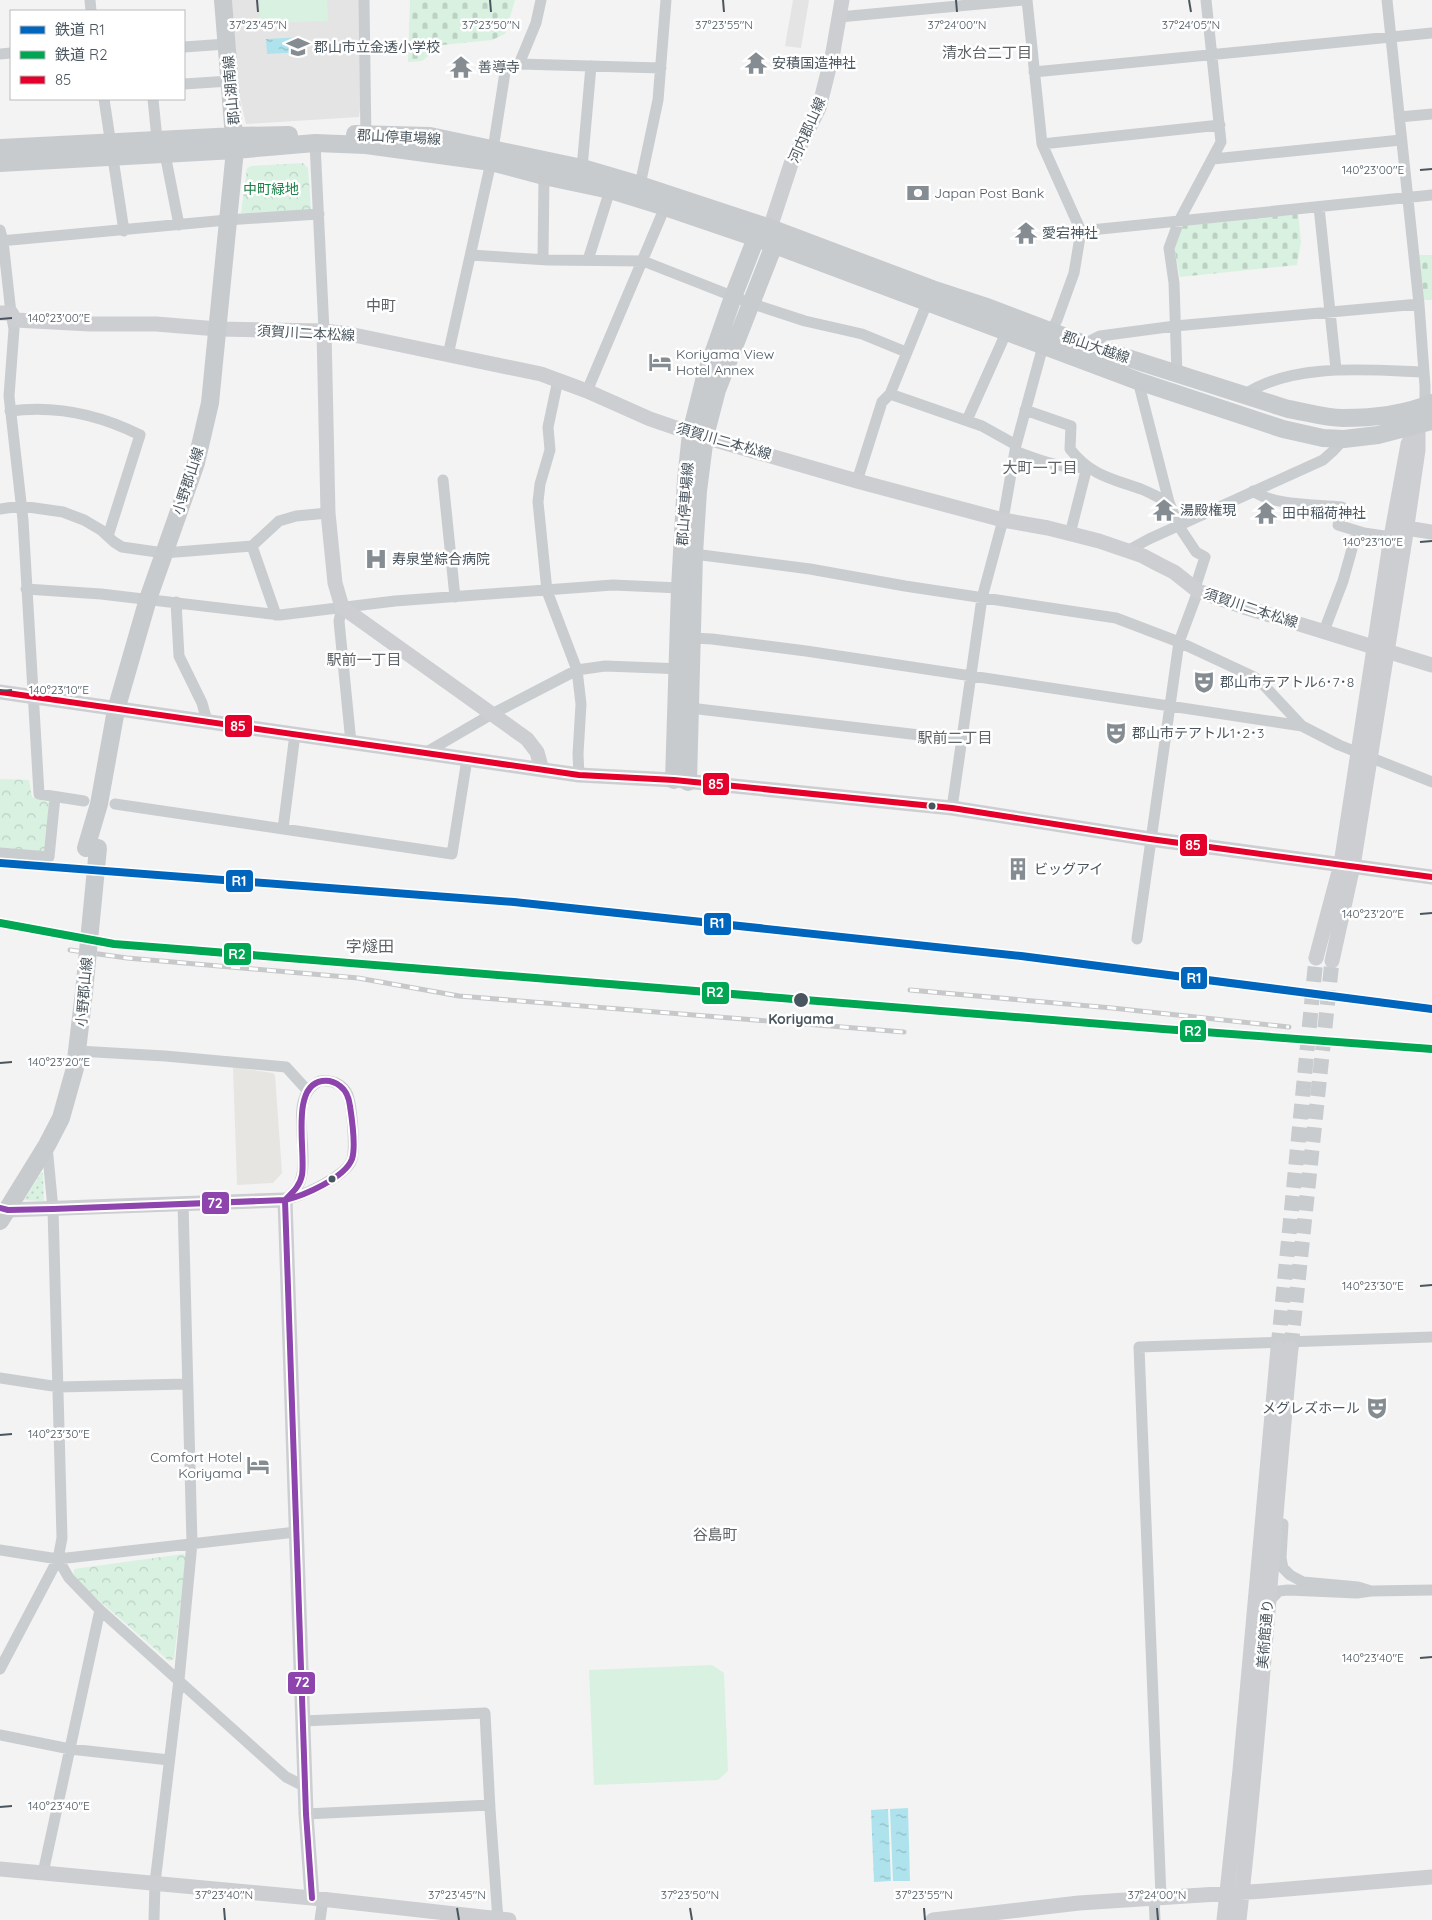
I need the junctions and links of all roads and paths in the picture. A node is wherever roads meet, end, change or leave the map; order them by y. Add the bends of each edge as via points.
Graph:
1 (224, 0) edge
2 (364, 0) edge
3 (541, 0) edge
4 (666, 0) edge
5 (842, 0) edge
6 (1024, 0) edge
7 (1028, 0) edge
8 (1206, 0) edge
9 (1387, 0) edge
10 (839, 17) junction
11 (1432, 33) edge
12 (1392, 37) junction
13 (226, 44) junction
14 (185, 46) edge
15 (1212, 54) junction
16 (519, 64) junction
17 (592, 66) junction
18 (660, 68) junction
19 (1034, 72) junction
20 (230, 81) junction
21 (185, 84) edge
22 (104, 100) edge
23 (153, 100) edge
24 (1432, 114) edge
25 (1399, 117) junction
26 (1220, 125) junction
27 (366, 139) junction
28 (1401, 140) junction
29 (235, 143) junction
30 (315, 144) junction
31 (1042, 144) junction
32 (161, 146) junction
33 (0, 148) edge
34 (111, 149) junction
35 (492, 155) junction
36 (1213, 158) junction
37 (0, 163) edge
38 (582, 168) junction
39 (544, 176) junction
40 (640, 185) junction
41 (610, 190) junction
42 (1432, 195) edge
43 (1408, 198) junction
44 (665, 206) junction
45 (1319, 207) junction
46 (319, 214) junction
47 (227, 220) junction
48 (1179, 221) junction
49 (179, 225) junction
50 (124, 231) junction
51 (1081, 231) junction
52 (1, 237) edge
53 (766, 237) junction
54 (470, 255) junction
55 (543, 259) junction
56 (588, 260) junction
57 (643, 261) junction
58 (742, 300) junction
59 (928, 303) junction
60 (1419, 304) junction
61 (1329, 311) junction
62 (5, 313) edge
63 (1175, 326) junction
64 (218, 330) junction
65 (324, 332) junction
66 (1006, 332) junction
67 (1047, 339) junction
68 (1084, 344) junction
69 (906, 352) junction
70 (448, 355) junction
71 (1336, 369) junction
72 (1424, 372) junction
73 (1177, 375) junction
74 (558, 380) junction
75 (1138, 381) junction
76 (587, 391) junction
77 (890, 394) junction
78 (1244, 395) junction
79 (1025, 410) junction
80 (7, 414) edge
81 (1427, 414) edge
82 (967, 420) junction
83 (698, 434) junction
84 (1344, 439) junction
85 (1015, 448) junction
86 (1087, 467) junction
87 (443, 480) dead end
88 (858, 481) junction
89 (1253, 491) junction
90 (1169, 502) junction
91 (21, 506) junction
92 (0, 510) edge
93 (328, 513) junction
94 (1002, 520) junction
95 (1178, 525) junction
96 (1406, 528) junction
97 (1357, 530) junction
98 (1432, 532) edge
99 (1070, 534) junction
100 (108, 536) junction
101 (1391, 536) junction
102 (252, 546) junction
103 (1127, 551) junction
104 (164, 553) junction
105 (694, 554) junction
106 (680, 588) junction
107 (26, 589) junction
108 (1197, 590) junction
109 (547, 591) junction
110 (455, 597) junction
111 (982, 598) junction
112 (148, 599) junction
113 (176, 602) junction
114 (342, 607) junction
115 (276, 615) junction
116 (1324, 631) junction
117 (692, 638) junction
118 (1179, 642) junction
119 (1381, 649) junction
120 (1432, 665) edge
121 (684, 669) junction
122 (577, 670) junction
123 (970, 676) junction
124 (0, 692) edge
125 (33, 696) junction
126 (1170, 704) junction
127 (690, 708) junction
128 (116, 710) junction
129 (492, 714) junction
130 (207, 721) junction
131 (1302, 726) junction
132 (295, 734) junction
133 (962, 740) junction
134 (351, 742) junction
135 (425, 753) junction
136 (1365, 755) junction
137 (467, 759) junction
138 (542, 770) junction
139 (579, 775) junction
140 (681, 781) junction
141 (1432, 782) edge
142 (55, 797) junction
143 (99, 803) junction
144 (952, 808) junction
145 (283, 829) junction
146 (1150, 839) junction
147 (0, 853) edge
148 (1347, 865) junction
149 (1432, 876) edge
150 (1137, 939) dead end
151 (1316, 958) tunnel mouth
152 (1332, 961) tunnel mouth
153 (79, 991) junction
154 (78, 1051) junction
155 (307, 1090) junction
156 (47, 1145) junction
157 (285, 1200) junction
158 (183, 1203) junction
159 (53, 1209) junction
160 (3, 1213) edge
161 (1432, 1337) edge
162 (0, 1378) edge
163 (187, 1384) junction
164 (58, 1387) junction
165 (1279, 1472) junction
166 (296, 1532) junction
167 (192, 1543) junction
168 (0, 1550) edge
169 (58, 1559) junction
170 (1371, 1590) junction
171 (1432, 1590) edge
172 (1268, 1603) junction
173 (100, 1610) junction
174 (0, 1669) edge
175 (179, 1680) junction
176 (303, 1721) junction
177 (0, 1735) edge
178 (70, 1748) junction
179 (169, 1760) junction
180 (306, 1788) junction
181 (490, 1805) junction
182 (306, 1814) junction
183 (0, 1869) edge
184 (43, 1873) junction
185 (1432, 1877) edge
186 (154, 1883) junction
187 (1235, 1893) junction
188 (1158, 1897) junction
189 (317, 1899) junction
190 (418, 1915) edge
191 (154, 1920) edge
192 (320, 1920) edge
193 (502, 1920) edge
194 (932, 1920) edge
195 (1155, 1920) edge
196 (1224, 1920) edge
197 (1239, 1920) edge

1 - 13 main road, 郡山湖南線
2 - 27 street
3 - 16 street via 536,23
4 - 18 street
5 - 10 street, 河内郡山線
6 - 10 street
7 - 19 street
8 - 15 street
9 - 12 street
10 - 53 street, 河内郡山線 via 819,108 791,164
11 - 12 street
12 - 15 street
12 - 25 street
13 - 14 street
13 - 20 main road, 郡山湖南線
15 - 19 street
15 - 26 street
16 - 17 street
16 - 35 street via 506,66
17 - 18 street
17 - 38 street
18 - 40 street via 658,100
19 - 31 street
20 - 21 street
20 - 29 main road, 郡山湖南線
22 - 34 street
23 - 32 street
24 - 25 street
25 - 28 street
26 - 31 street
26 - 36 street via 1221,142
27 - 29 main road, 郡山停車場線
27 - 30 main road, 郡山停車場線
27 - 35 main road, 郡山停車場線 via 430,136
28 - 36 street
28 - 43 street
29 - 30 main road, 郡山停車場線
29 - 32 main road, 郡山停車場線
29 - 47 main road, 小野郡山線
30 - 46 street
31 - 51 street
32 - 34 main road, 郡山停車場線
32 - 49 street
33 - 34 main road, 郡山停車場線
34 - 37 main road, 郡山停車場線
34 - 50 street
35 - 38 main road, 郡山停車場線
35 - 39 main road, 郡山停車場線
35 - 54 street
36 - 48 street
38 - 40 main road, 郡山停車場線
39 - 41 main road, 郡山停車場線
39 - 55 street
40 - 53 main road, 郡山停車場線
41 - 44 main road, 郡山停車場線
41 - 56 street
42 - 43 street
43 - 45 street
43 - 60 street
44 - 53 main road, 郡山停車場線
44 - 57 street
45 - 48 street
45 - 61 street
46 - 47 street
46 - 65 street
47 - 49 street
47 - 64 main road, 小野郡山線
48 - 51 street
48 - 63 street via 1169,248
49 - 50 street
50 - 52 street
51 - 67 street via 1074,273 1058,320
52 - 62 street
53 - 58 main road
53 - 59 main road, 郡山大越線
53 - 67 main road, 郡山大越線
54 - 55 street
54 - 70 street
55 - 56 street
56 - 57 street
57 - 58 street
57 - 76 street
58 - 69 street via 805,321 862,334
58 - 83 main road via 716,390
59 - 66 main road, 郡山大越線
59 - 69 street
60 - 61 street
60 - 72 street
61 - 63 street
61 - 71 street
62 - 64 street, 須賀川二本松線 via 15,320 156,324
62 - 80 street via 14,329
63 - 68 street via 1100,336
63 - 73 street
64 - 65 street, 須賀川二本松線
64 - 104 main road, 小野郡山線 via 203,435
65 - 70 street, 須賀川二本松線 via 364,336
65 - 93 street
66 - 67 main road, 郡山大越線
66 - 82 street
67 - 68 main road, 郡山大越線
67 - 75 main road, 郡山大越線
67 - 79 street
68 - 73 main road, 郡山大越線
69 - 77 street
70 - 74 street, 須賀川二本松線
71 - 72 street
71 - 78 street via 1270,382
72 - 81 street
73 - 78 main road, 郡山大越線
74 - 76 street, 須賀川二本松線
74 - 109 street via 548,427 550,450 538,502
75 - 84 main road, 郡山大越線 via 1269,425 1314,436
75 - 90 street
76 - 83 street, 須賀川二本松線 via 650,419
77 - 82 street
77 - 88 street via 882,402
78 - 81 main road, 郡山大越線 via 1320,416 1343,418 1400,412
79 - 85 street
79 - 86 street via 1071,426 1070,449
80 - 91 street
80 - 100 street via 36,408 89,416 140,435
81 - 84 main road, 郡山大越線 via 1378,435
81 - 96 street
81 - 101 street via 1408,444
82 - 85 street
83 - 88 street, 須賀川二本松線
83 - 105 main road
83 - 106 main road, 郡山停車場線 via 685,489
84 - 89 street via 1323,460
85 - 86 street via 1044,461
85 - 94 street
86 - 90 street via 1112,481
86 - 99 street
87 - 110 street
88 - 94 street, 須賀川二本松線
89 - 95 street
89 - 97 street via 1262,497 1278,500 1342,507 1338,525
90 - 95 street
91 - 92 street
91 - 100 street via 75,516
91 - 107 street
93 - 102 street via 279,521
93 - 114 street via 335,583
94 - 99 street, 須賀川二本松線
94 - 111 street
95 - 103 street
95 - 108 street via 1196,552 1205,557
96 - 98 street
96 - 119 street
97 - 101 street
97 - 116 street
99 - 103 street, 須賀川二本松線
100 - 104 street via 122,547
101 - 119 street
102 - 104 street
102 - 115 street
103 - 108 street, 須賀川二本松線 via 1174,572
104 - 112 main road, 小野郡山線
105 - 111 street via 810,569
105 - 117 main road
106 - 109 street via 614,585
106 - 121 main road, 郡山停車場線
107 - 112 street
107 - 125 street
108 - 116 street, 須賀川二本松線
108 - 118 street
109 - 110 street
109 - 122 street
110 - 114 street
111 - 118 street via 1116,618
111 - 123 street
112 - 113 street
112 - 128 main road, 小野郡山線
113 - 115 street
113 - 130 street via 179,656
114 - 115 street
114 - 129 street
114 - 134 street via 339,621
116 - 119 street, 須賀川二本松線
117 - 121 main road
117 - 123 street via 806,650
118 - 126 street
118 - 131 street via 1260,681
119 - 120 street, 須賀川二本松線
119 - 136 street
121 - 122 street via 605,666
121 - 127 main road
121 - 140 main road, 郡山停車場線
122 - 129 street
122 - 139 street via 581,704
123 - 126 street
123 - 133 street
124 - 125 street
125 - 128 street
125 - 142 street via 39,794
126 - 131 street
126 - 146 street
127 - 133 street
127 - 140 main road
128 - 130 street
128 - 143 main road, 小野郡山線
129 - 135 street
129 - 138 street via 533,745
130 - 132 street
131 - 136 street
132 - 134 street
132 - 145 street
133 - 144 street
134 - 135 street
135 - 137 street
136 - 141 street
136 - 148 street
137 - 138 street
137 - 145 street via 452,854
138 - 139 street
139 - 140 street
140 - 144 street
142 - 143 street
142 - 147 street via 49,857
143 - 145 street
143 - 153 main road, 小野郡山線, bridge
144 - 146 street
146 - 148 street
146 - 150 street
148 - 149 street
148 - 151 street
148 - 152 street
153 - 154 main road, 小野郡山線
153 - 156 main road, 小野郡山線 via 50,1114
154 - 155 street via 286,1067
154 - 156 main road, 小野郡山線 via 66,1105
155 - 157 street via 303,1104 302,1173 298,1186
155 - 157 street via 317,1082 327,1081 339,1084 347,1094 353,1157 347,1167 328,1180 301,1196
156 - 159 street
156 - 160 main road, 小野郡山線
157 - 158 street
157 - 166 street
158 - 159 street
158 - 163 street
159 - 160 street
159 - 164 street
161 - 188 street via 1139,1347
162 - 164 street
163 - 164 street
163 - 167 street
164 - 169 street via 62,1538
165 - 170 street via 1285,1490 1281,1548 1283,1568 1303,1582
165 - 172 street, 美術館通り
165 - 187 street, 美術館通り via 1284,1348 1240,1770
166 - 167 street
166 - 176 street
167 - 169 street
167 - 175 street
168 - 169 street
169 - 173 street via 69,1578
169 - 174 street
170 - 171 street
170 - 172 street via 1357,1593 1283,1590
172 - 187 street, 美術館通り
173 - 175 street
173 - 178 street
175 - 179 street
175 - 180 street via 286,1777
176 - 180 street
176 - 181 street via 485,1713
177 - 178 street
178 - 179 street
178 - 184 street
179 - 186 street
180 - 182 street
181 - 182 street
181 - 193 street
182 - 189 street
183 - 184 street
184 - 186 street
185 - 187 street
186 - 189 street
186 - 191 street
187 - 188 street
187 - 196 street, 美術館通り
187 - 197 street, 美術館通り
188 - 194 street via 1024,1908
188 - 195 street
189 - 190 street
189 - 192 street
190 - 193 street

